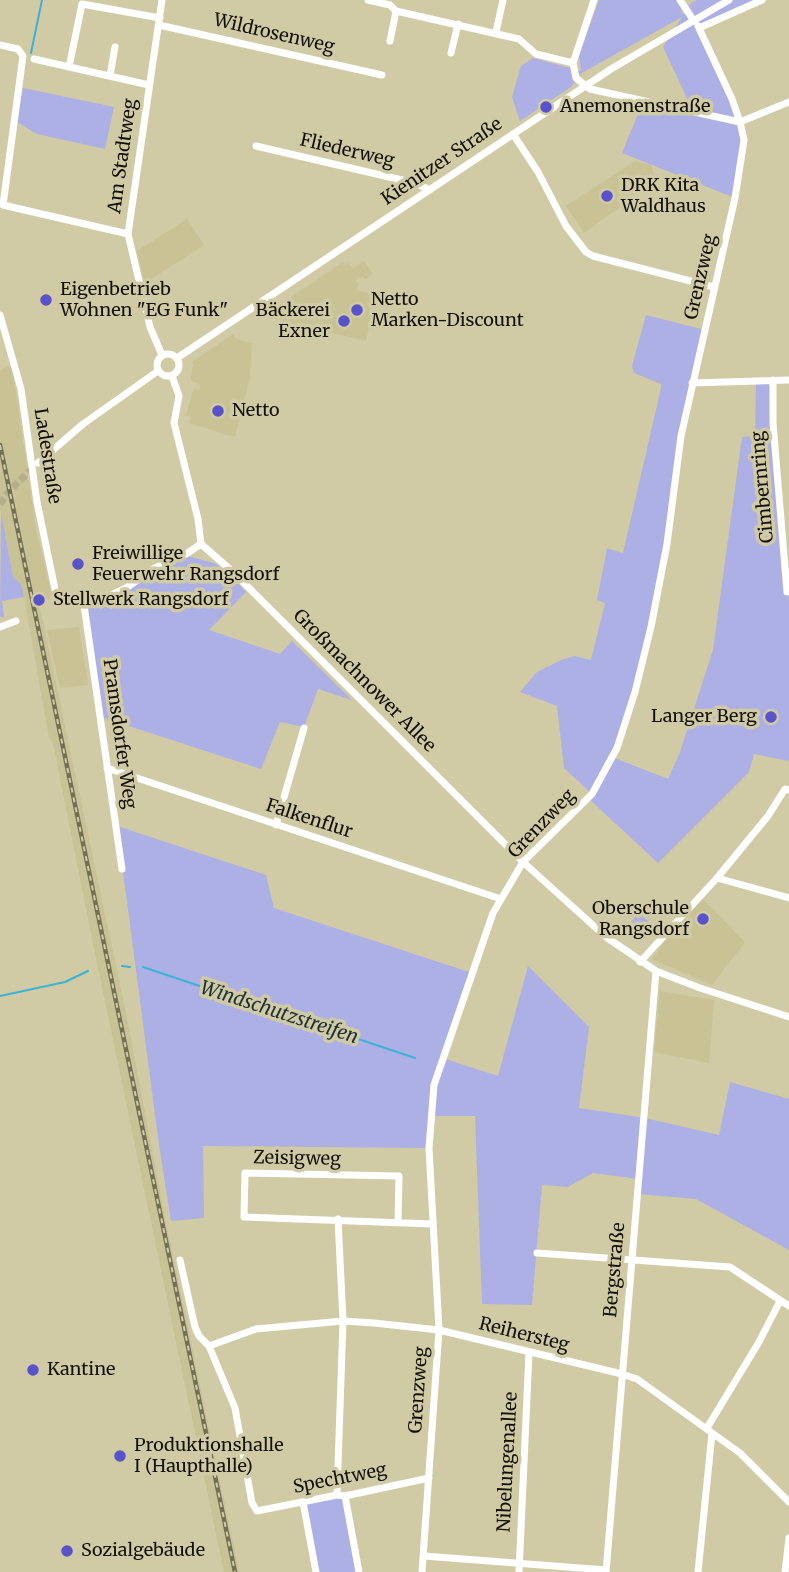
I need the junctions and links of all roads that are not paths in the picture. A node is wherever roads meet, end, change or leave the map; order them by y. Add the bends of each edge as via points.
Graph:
1 (162, 0) edge
2 (368, 0) edge
3 (503, 0) edge
4 (594, 0) edge
5 (680, 0) edge
6 (729, 0) edge
7 (762, 0) edge
8 (82, 2) edge
9 (396, 11) junction
10 (159, 22) junction
11 (458, 24) junction
12 (697, 25) junction
13 (496, 32) junction
14 (390, 41) dead end
15 (0, 45) edge
16 (115, 47) dead end
17 (451, 53) dead end
18 (34, 59) dead end
19 (573, 63) junction
20 (69, 66) junction
21 (382, 75) dead end
22 (110, 76) junction
23 (149, 85) junction
24 (585, 86) junction
25 (789, 102) edge
26 (740, 122) junction
27 (513, 134) junction
28 (256, 146) dead end
29 (430, 190) junction
30 (128, 234) junction
31 (714, 287) junction
32 (0, 314) edge
33 (162, 355) junction
34 (177, 358) junction
35 (158, 371) junction
36 (172, 376) junction
37 (773, 380) junction
38 (789, 380) edge
39 (692, 383) junction
40 (38, 463) tunnel mouth
41 (201, 544) junction
42 (787, 592) edge
43 (84, 605) junction
44 (13, 622) dead end
45 (0, 625) edge
46 (304, 728) dead end
47 (107, 768) junction
48 (789, 790) edge
49 (276, 825) junction
50 (523, 863) junction
51 (122, 869) dead end
52 (717, 878) junction
53 (789, 898) edge
54 (501, 899) junction
55 (640, 962) junction
56 (656, 971) junction
57 (789, 1017) edge
58 (338, 1219) junction
59 (398, 1222) junction
60 (432, 1224) junction
61 (537, 1253) dead end
62 (180, 1260) dead end
63 (631, 1260) junction
64 (780, 1301) junction
65 (789, 1306) edge
66 (343, 1321) junction
67 (439, 1330) junction
68 (209, 1346) junction
69 (529, 1353) junction
70 (622, 1374) junction
71 (710, 1431) junction
72 (429, 1478) junction
73 (341, 1495) junction
74 (788, 1499) edge
75 (303, 1503) junction
76 (789, 1538) edge
77 (424, 1556) junction
78 (520, 1562) junction
79 (606, 1571) edge
80 (316, 1572) edge
81 (359, 1572) edge
82 (422, 1572) edge
83 (519, 1572) edge
84 (698, 1572) edge
85 (785, 1572) edge

1 - 10 street, Am Stadtweg
2 - 9 street
3 - 13 street
4 - 19 street
5 - 12 street, Grenzweg
6 - 12 street, Kienitzer Straße
7 - 12 street, Kienitzer Straße
8 - 10 street, Wildrosenweg
8 - 20 street
9 - 11 street
9 - 14 street
10 - 21 street, Wildrosenweg
10 - 23 street, Am Stadtweg
11 - 13 street
11 - 17 street
12 - 24 street, Kienitzer Straße via 634,54
12 - 26 street, Grenzweg
13 - 19 street via 519,39 536,54
15 - 30 street via 18,49 23,56 4,205
16 - 22 street
18 - 20 street
19 - 24 street via 576,78
20 - 22 street
22 - 23 street
23 - 30 street, Am Stadtweg
24 - 26 street
24 - 27 street, Kienitzer Straße
25 - 26 street
26 - 31 street, Grenzweg via 744,140 741,161
27 - 29 street, Kienitzer Straße
27 - 31 street via 566,226 586,251
28 - 29 street, Fliederweg
29 - 34 street, Kienitzer Straße
30 - 33 street, Am Stadtweg via 150,327
31 - 39 street, Grenzweg
32 - 43 street, Ladestraße via 21,389 56,594 61,602
33 - 34 street
33 - 35 street via 156,363
34 - 36 street via 179,366
35 - 36 street
35 - 40 street via 83,424
36 - 41 street via 179,396 175,429
37 - 38 street
37 - 39 street
37 - 42 street, Cimbernring
39 - 50 street, Grenzweg via 651,627 617,748 588,798
41 - 43 street via 126,588
41 - 50 street, Großmachnower Allee
43 - 47 street, Pramsdorfer Weg
44 - 45 street
46 - 49 street
47 - 49 street, Falkenflur
47 - 51 street, Pramsdorfer Weg
48 - 52 street via 785,789
49 - 54 street, Falkenflur
50 - 54 street, Grenzweg
50 - 55 street, Großmachnower Allee
52 - 53 street
52 - 55 street
54 - 60 street, Grenzweg via 434,1085 429,1148
55 - 56 street, Großmachnower Allee
56 - 57 street, Großmachnower Allee
56 - 63 street, Bergstraße
58 - 59 street, Zeisigweg
58 - 59 street, Zeisigweg via 244,1217 245,1173 399,1176
58 - 66 street
59 - 60 street, Zeisigweg
60 - 67 street, Grenzweg
61 - 63 street
62 - 68 street via 195,1327
63 - 64 street via 730,1267
63 - 70 street, Bergstraße
64 - 65 street
64 - 71 street
66 - 67 street, Reihersteg
66 - 68 street, Reihersteg via 256,1329
66 - 73 street
67 - 69 street, Reihersteg
67 - 72 street, Grenzweg
68 - 75 street, Spechtweg via 235,1408 252,1503 257,1511
69 - 70 street, Reihersteg
69 - 78 street, Nibelungenallee
70 - 71 street, Reihersteg via 637,1379
70 - 79 street, Bergstraße
71 - 74 street, Reihersteg
71 - 84 street
72 - 73 street, Spechtweg
72 - 77 street, Grenzweg
73 - 75 street, Spechtweg
73 - 81 street
75 - 80 street
76 - 85 street
77 - 78 street
77 - 82 street, Grenzweg
78 - 79 street
78 - 83 street, Nibelungenallee

